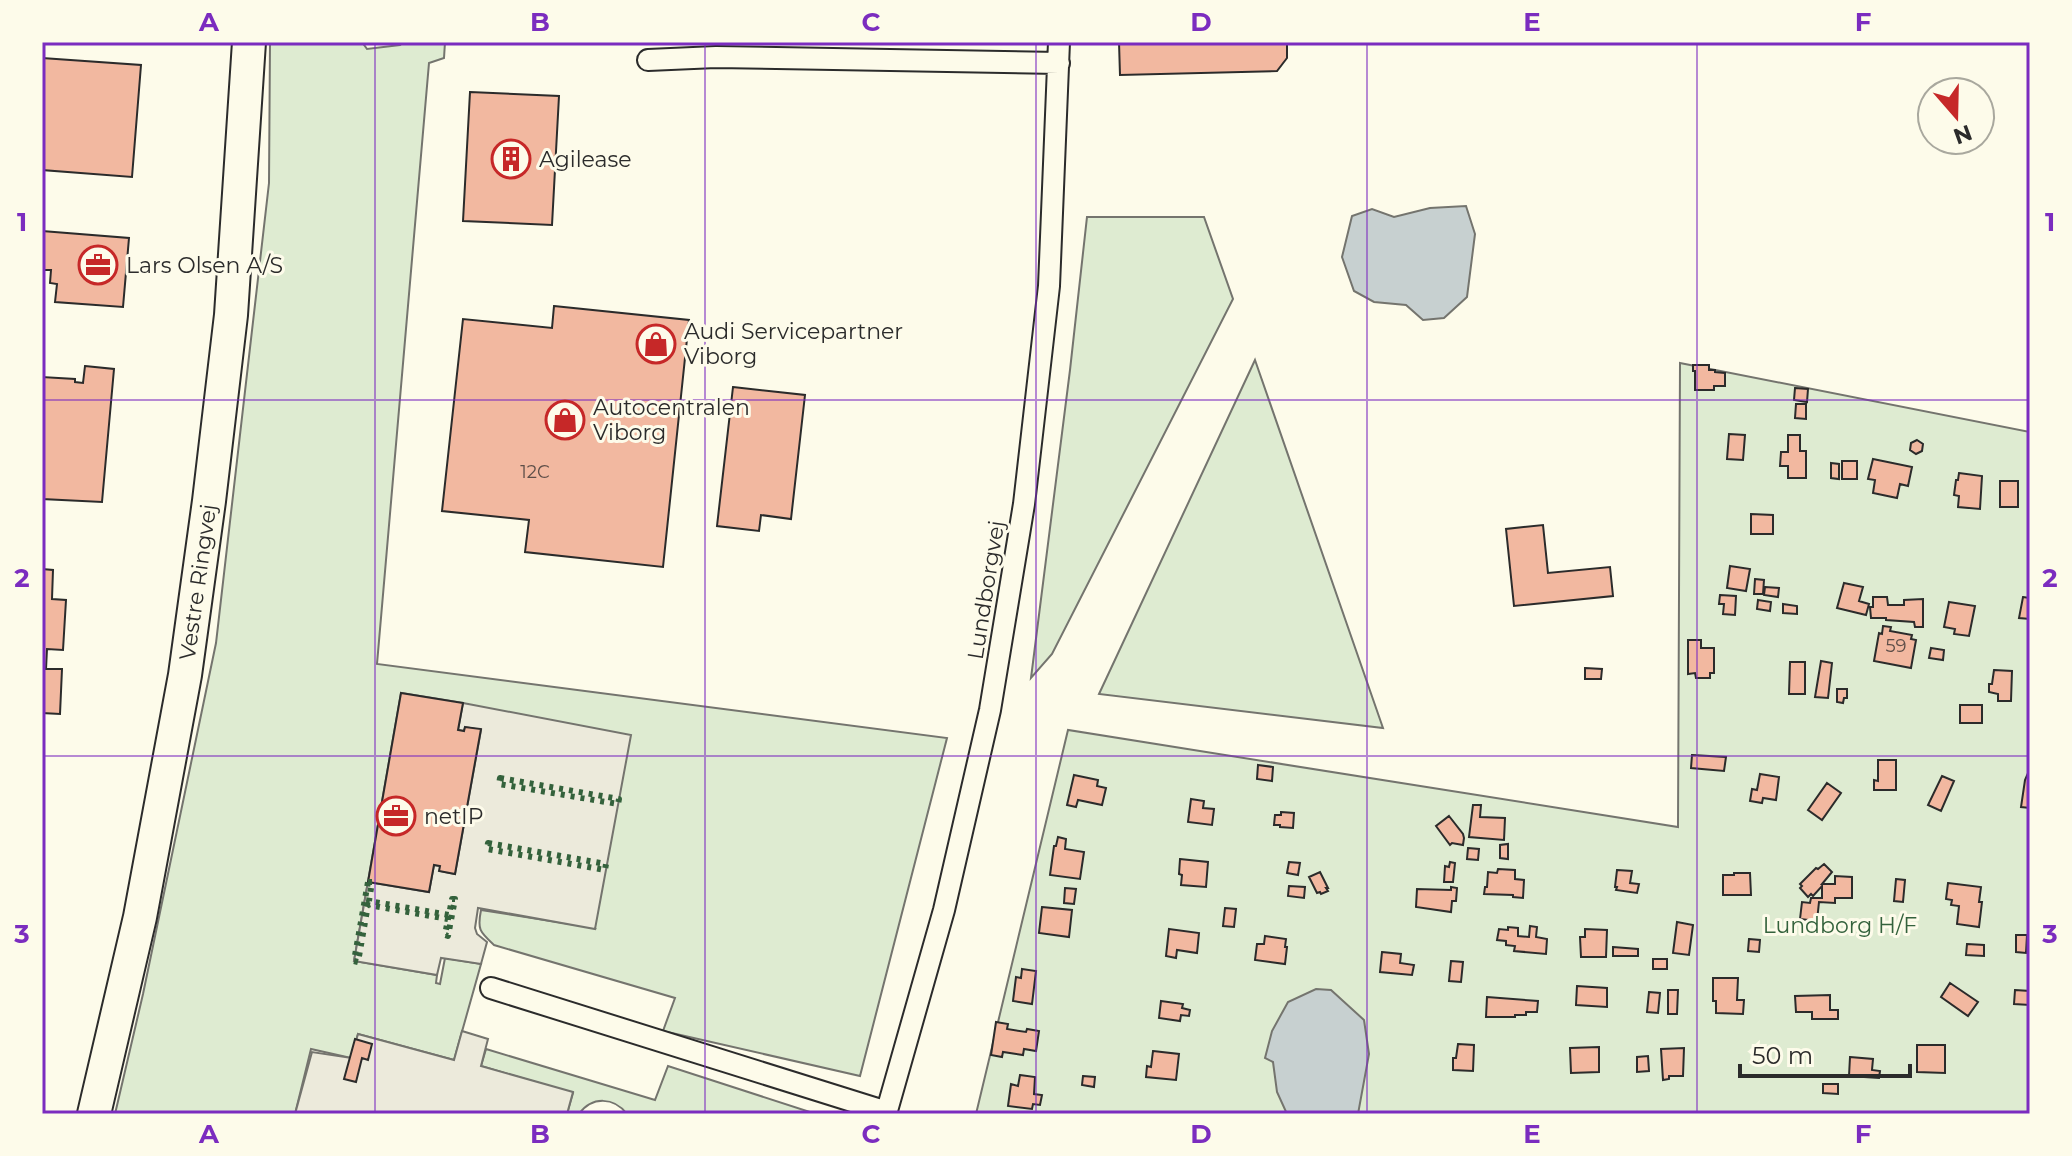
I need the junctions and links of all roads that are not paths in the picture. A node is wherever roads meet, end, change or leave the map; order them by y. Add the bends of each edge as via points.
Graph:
1 (249, 42) edge
2 (1059, 42) edge
3 (648, 60) dead end
4 (1059, 63) junction
5 (491, 988) dead end
6 (887, 1113) edge
7 (94, 1114) edge

1 - 7 main road, Vestre Ringvej via 231,315 185,675 140,917
2 - 4 street, Lundborgvej
3 - 4 street
4 - 6 street, Lundborgvej via 1049,286 1022,519 990,710 944,910
5 - 6 street, Lundborgvej

